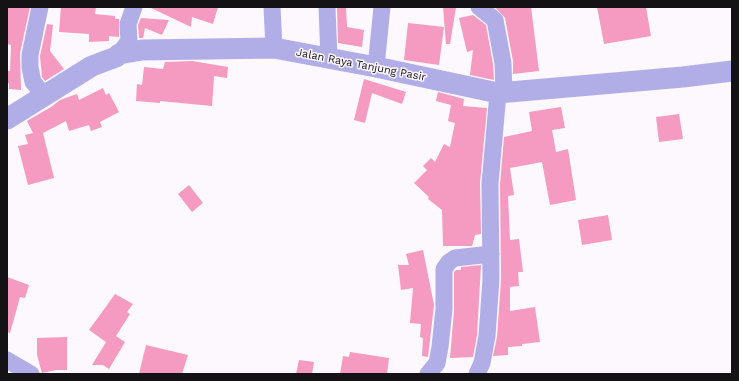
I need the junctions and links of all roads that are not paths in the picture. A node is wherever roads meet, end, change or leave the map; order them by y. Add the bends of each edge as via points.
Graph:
1 (40, 7) edge
2 (134, 7) edge
3 (272, 7) edge
4 (327, 7) edge
5 (382, 7) edge
6 (479, 7) edge
7 (274, 48) junction
8 (118, 54) junction
9 (329, 59) junction
10 (376, 67) junction
11 (732, 71) edge
12 (501, 92) junction
13 (45, 96) junction
14 (7, 119) edge
15 (491, 254) junction
16 (7, 360) edge
17 (31, 374) edge
18 (428, 374) edge
19 (477, 374) edge

1 - 13 street via 30,67 33,82
2 - 8 street via 128,24 128,41
3 - 7 street
4 - 9 street
5 - 10 street
6 - 12 street via 495,20 503,63
7 - 8 street, Jalan Raya Tanjung Pasir via 142,50
7 - 9 street, Jalan Raya Tanjung Pasir
8 - 13 street, Jalan Raya Tanjung Pasir via 92,66
9 - 10 street, Jalan Raya Tanjung Pasir
10 - 12 street, Jalan Raya Tanjung Pasir
11 - 12 street, Jalan Raya Tanjung Pasir
12 - 15 street via 490,184
13 - 14 street, Jalan Raya Tanjung Pasir
15 - 18 street via 455,258 444,270 444,309 440,347 437,363
15 - 19 street via 487,336
16 - 17 street

